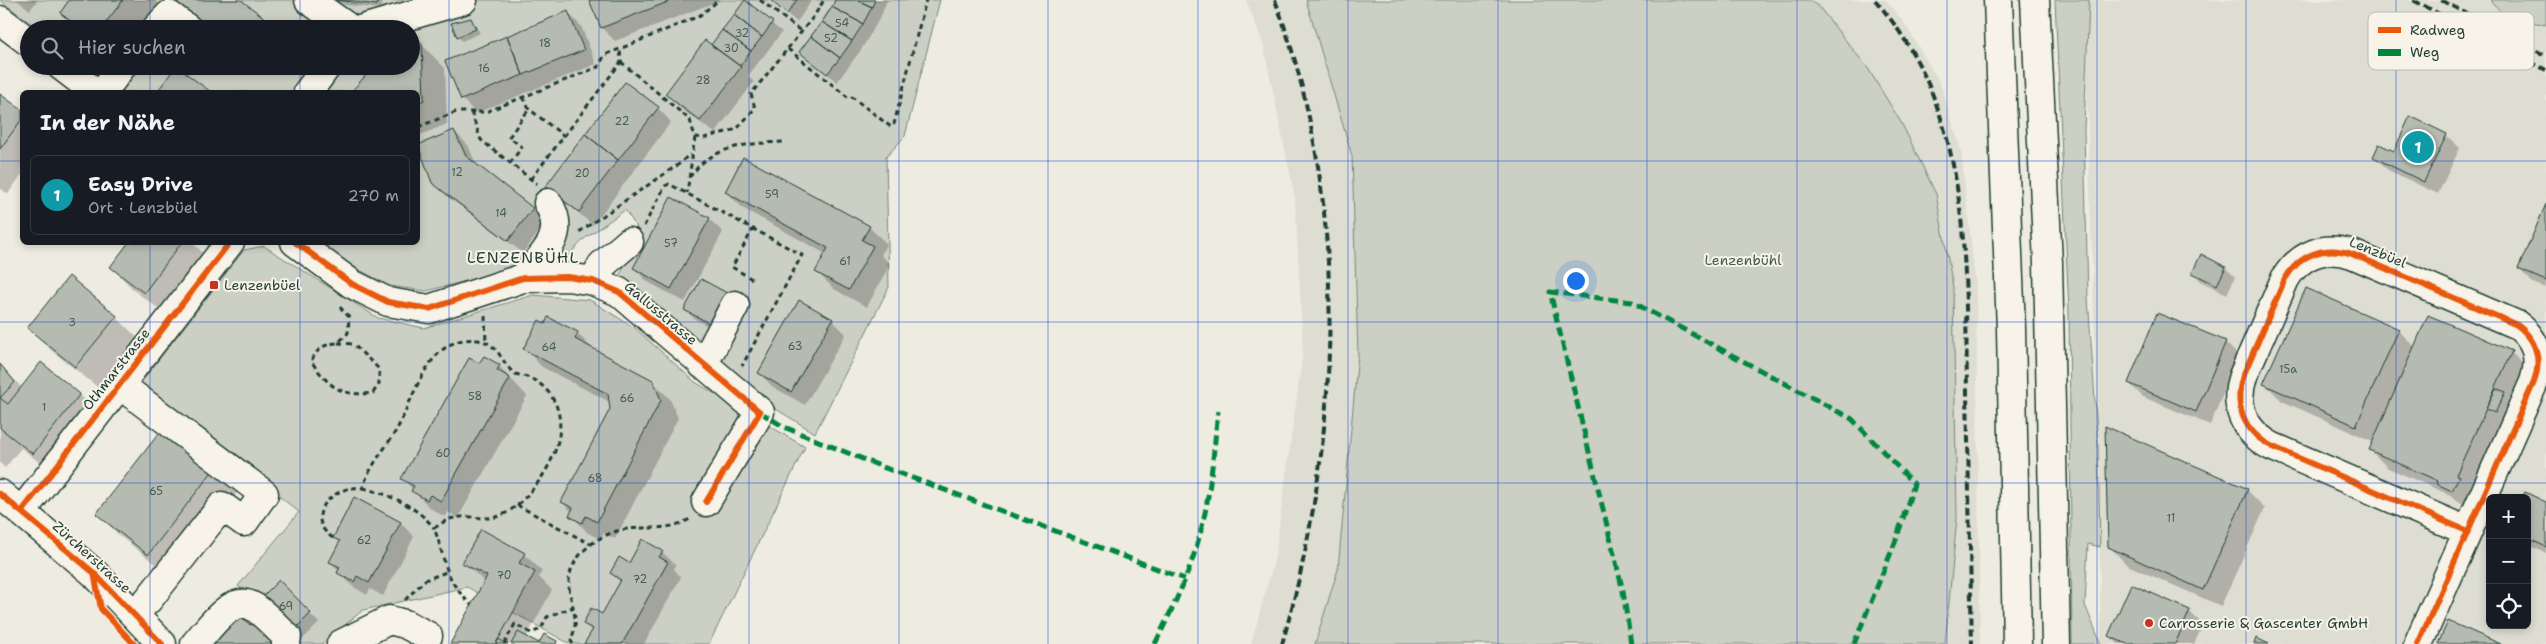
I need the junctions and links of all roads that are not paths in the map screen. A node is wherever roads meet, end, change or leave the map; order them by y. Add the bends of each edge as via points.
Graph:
1 (309, 0) edge
2 (463, 0) edge
3 (1998, 0) edge
4 (2036, 0) edge
5 (0, 20) edge
6 (165, 20) edge
7 (176, 20) edge
8 (337, 20) edge
9 (394, 20) edge
10 (20, 35) edge
11 (73, 75) edge
12 (115, 75) edge
13 (320, 75) edge
14 (92, 90) edge
15 (104, 90) edge
16 (309, 90) edge
17 (548, 204) dead end
18 (629, 242) road end
19 (228, 245) edge
20 (299, 245) edge
21 (523, 278) junction
22 (593, 281) junction
23 (735, 305) dead end
24 (703, 365) junction
25 (120, 385) junction
26 (0, 494) edge
27 (706, 502) road end
28 (22, 511) junction
29 (2467, 531) junction
30 (134, 614) junction
31 (428, 636) dead end
32 (162, 644) edge
33 (195, 644) edge
34 (286, 644) edge
35 (341, 644) edge
36 (2017, 644) edge
37 (2056, 644) edge
38 (2418, 644) edge

1 - 8 main road
2 - 9 main road
3 - 36 main road via 2011,320
4 - 37 main road via 2048,263
5 - 10 main road
6 - 7 main road via 170,15
11 - 14 main road
12 - 15 main road
13 - 16 main road
17 - 21 main road via 556,223 553,240
18 - 22 main road via 602,265
19 - 25 main road, Othmarstrasse
20 - 21 main road, Gallusstrasse via 352,284 388,302 429,308
21 - 22 main road, Gallusstrasse via 568,277
22 - 24 main road, Gallusstrasse via 619,292
23 - 24 main road
24 - 27 main road, Gallusstrasse via 760,412
25 - 28 main road, Othmarstrasse
25 - 30 main road via 264,494 244,522 222,506
26 - 28 main road, Zürcherstrasse
28 - 30 main road, Zürcherstrasse
29 - 29 main road, Lenzbüel via 2537,373 2538,355 2531,337 2517,325 2352,254 2322,250 2304,258 2285,279 2240,386 2239,406 2246,425 2271,446
29 - 38 main road, Lenzbüel
30 - 32 main road, Zürcherstrasse
31 - 35 main road via 389,620
33 - 34 main road via 225,612 238,604 253,606 287,637

